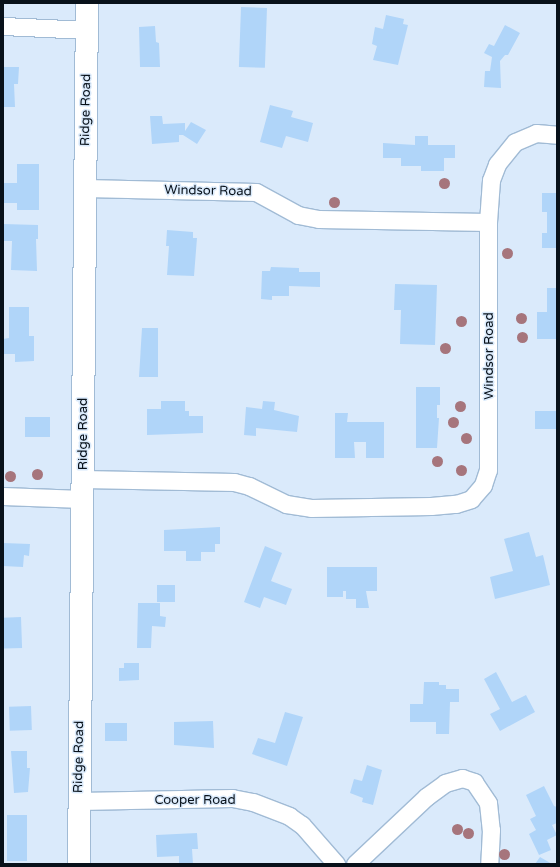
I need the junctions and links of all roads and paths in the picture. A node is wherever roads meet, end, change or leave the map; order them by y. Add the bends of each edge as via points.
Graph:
1 (87, 3) edge
2 (3, 26) edge
3 (87, 30) junction
4 (557, 135) edge
5 (85, 188) junction
6 (488, 222) junction
7 (82, 489) junction
8 (3, 496) edge
9 (79, 801) junction
10 (79, 864) edge
11 (336, 864) edge
12 (355, 864) edge
13 (489, 864) edge

1 - 3 main road, Ridge Road
2 - 3 street
3 - 5 main road, Ridge Road
4 - 6 street via 536,133 507,150 497,164 491,180
5 - 6 street, Windsor Road via 256,192 298,214 319,219
5 - 7 main road, Ridge Road
6 - 7 street, Windsor Road via 488,470 483,486 471,498 456,504 431,506 311,508 286,504 249,486 234,482
7 - 8 street, Windsor Road
7 - 9 main road, Ridge Road
9 - 10 main road, Ridge Road
9 - 11 street, Cooper Road via 232,798 253,802 289,816 302,825
12 - 13 street via 426,797 445,784 462,778 474,782 488,803 491,830

